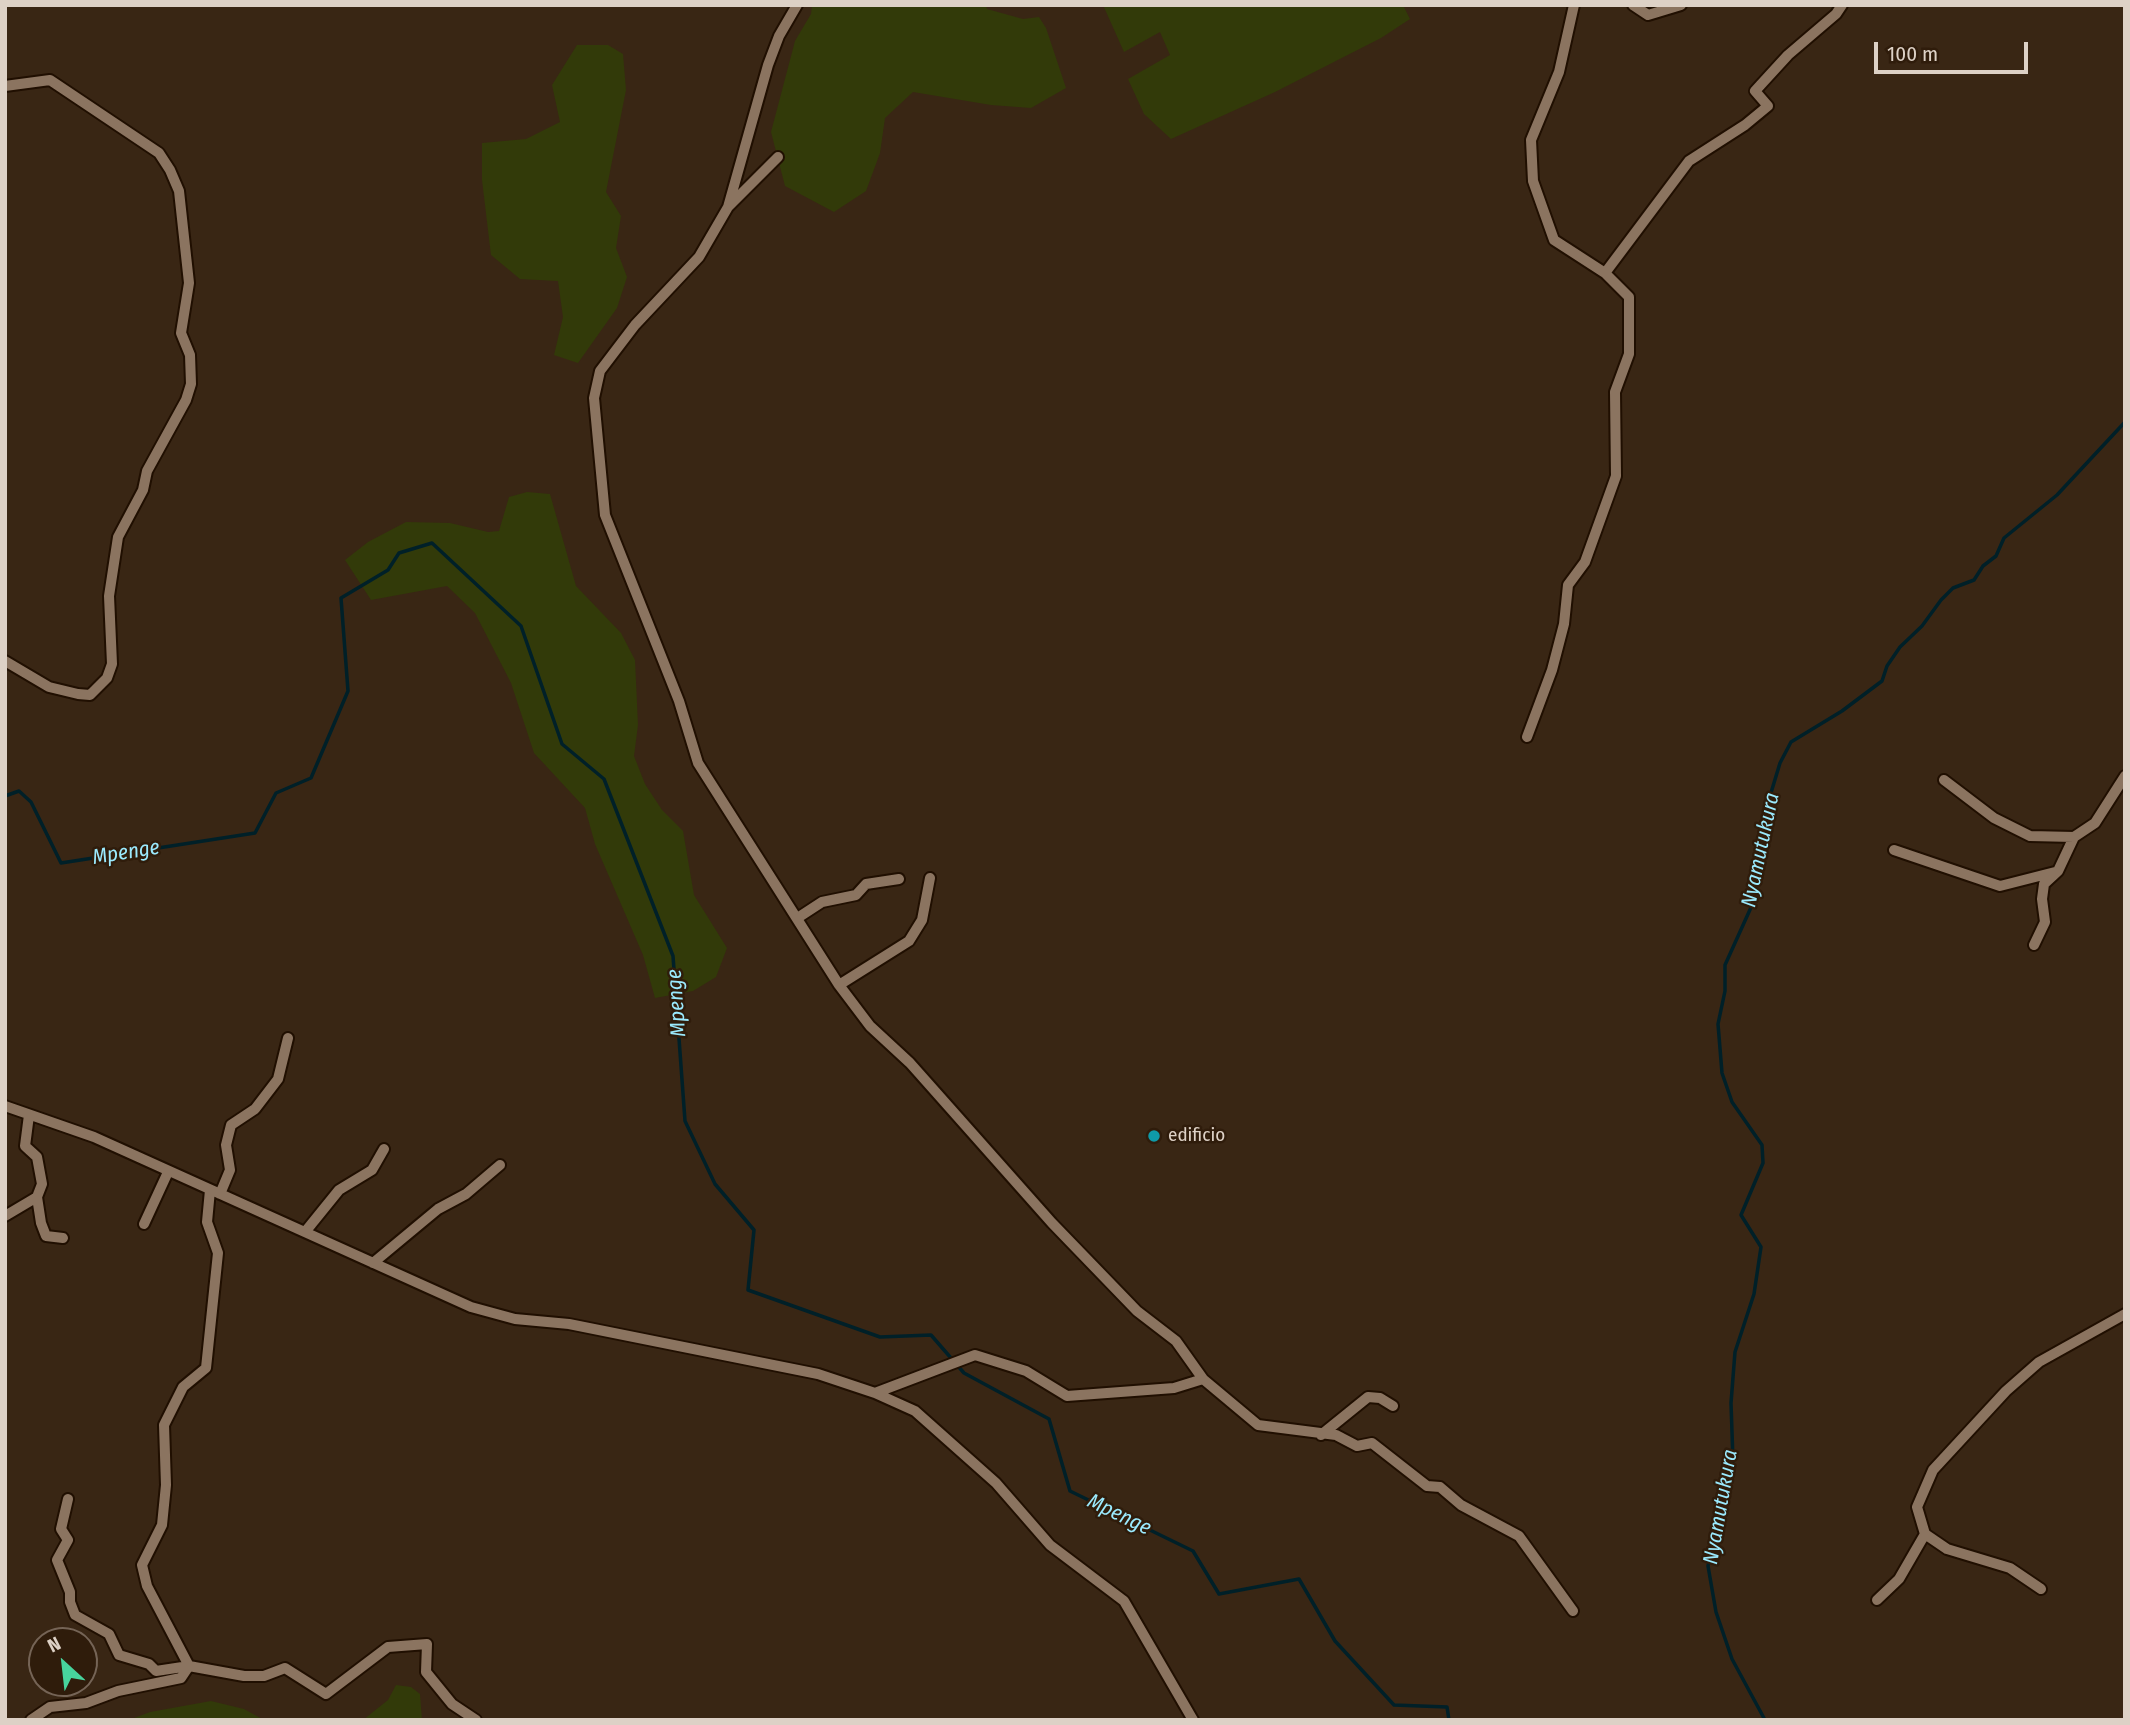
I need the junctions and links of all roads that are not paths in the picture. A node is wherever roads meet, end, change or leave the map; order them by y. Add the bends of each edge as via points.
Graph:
1 (797, 5) edge
2 (1574, 5) edge
3 (1633, 5) edge
4 (1681, 5) edge
5 (1842, 5) edge
6 (5, 86) edge
7 (778, 157) dead end
8 (728, 207) junction
9 (1605, 273) junction
10 (5, 661) edge
11 (1527, 737) dead end
12 (2125, 776) edge
13 (1944, 780) dead end
14 (2074, 836) junction
15 (1894, 850) dead end
16 (2058, 871) junction
17 (930, 877) dead end
18 (899, 879) dead end
19 (799, 917) junction
20 (2034, 945) dead end
21 (839, 985) junction
22 (288, 1038) dead end
23 (5, 1106) edge
24 (29, 1115) junction
25 (384, 1149) dead end
26 (500, 1165) dead end
27 (168, 1172) junction
28 (215, 1192) junction
29 (37, 1196) junction
30 (5, 1216) edge
31 (144, 1224) dead end
32 (305, 1232) junction
33 (63, 1238) dead end
34 (373, 1264) junction
35 (2125, 1314) edge
36 (1203, 1379) junction
37 (875, 1393) junction
38 (1393, 1406) dead end
39 (1321, 1435) junction
40 (68, 1499) dead end
41 (1925, 1534) junction
42 (2041, 1589) dead end
43 (1877, 1600) dead end
44 (1573, 1611) dead end
45 (189, 1666) junction
46 (31, 1720) edge
47 (476, 1720) edge
48 (1193, 1720) edge

1 - 8 street via 768,65
2 - 9 street via 1559,72 1531,140 1533,181 1554,240
3 - 4 street via 1648,15
5 - 9 street via 1755,91 1768,106 1689,161
6 - 10 street via 50,80 159,153 170,170 179,191 189,283 181,333 190,355 191,384 118,537 109,596 112,664 107,678 90,695 78,694 50,687
7 - 8 street
8 - 19 street via 699,257 635,325 600,371 594,398 605,515 679,701 698,763
9 - 11 street via 1629,297 1629,354 1615,392 1616,476 1585,562 1568,585 1552,670
12 - 14 street via 2095,823
13 - 14 street via 1994,818 2030,836
14 - 16 street
15 - 16 street via 2000,887
16 - 20 street via 2044,884 2045,922
17 - 21 street via 922,920 909,941
18 - 19 street via 866,884 856,895 822,902
19 - 21 street
21 - 36 street via 870,1026 910,1063 1052,1223 1138,1311 1176,1341
22 - 28 street via 278,1079 255,1109 231,1125 226,1145 230,1170
23 - 24 street
24 - 27 street via 94,1137
24 - 29 street via 25,1146 37,1157 42,1185
25 - 32 street via 372,1170 339,1190
26 - 34 street
27 - 28 street
27 - 31 street
28 - 32 street
28 - 45 street via 207,1222 218,1253 206,1368 183,1387 164,1424 162,1525 142,1565 147,1586
29 - 30 street
29 - 33 street via 46,1236
32 - 34 street
34 - 37 street via 497,1315 569,1324 818,1374
35 - 41 street via 2039,1362 1953,1445 1933,1470 1917,1507
36 - 37 street via 1174,1388 1068,1396 1026,1371 975,1355
36 - 39 street via 1258,1425
37 - 48 street via 915,1411 996,1483 1050,1545 1124,1601
38 - 39 street via 1368,1396
39 - 44 street via 1336,1435 1357,1446 1372,1443 1427,1486 1440,1487 1461,1505 1519,1536
40 - 45 street via 61,1529 68,1540 57,1560 75,1615 109,1634 119,1655 149,1664 156,1671
41 - 42 street via 1947,1549 2010,1567
41 - 43 street via 1899,1579
45 - 46 street via 181,1678 86,1703 50,1707
45 - 47 street via 244,1676 264,1676 285,1668 326,1694 388,1647 427,1644 426,1672 452,1704

